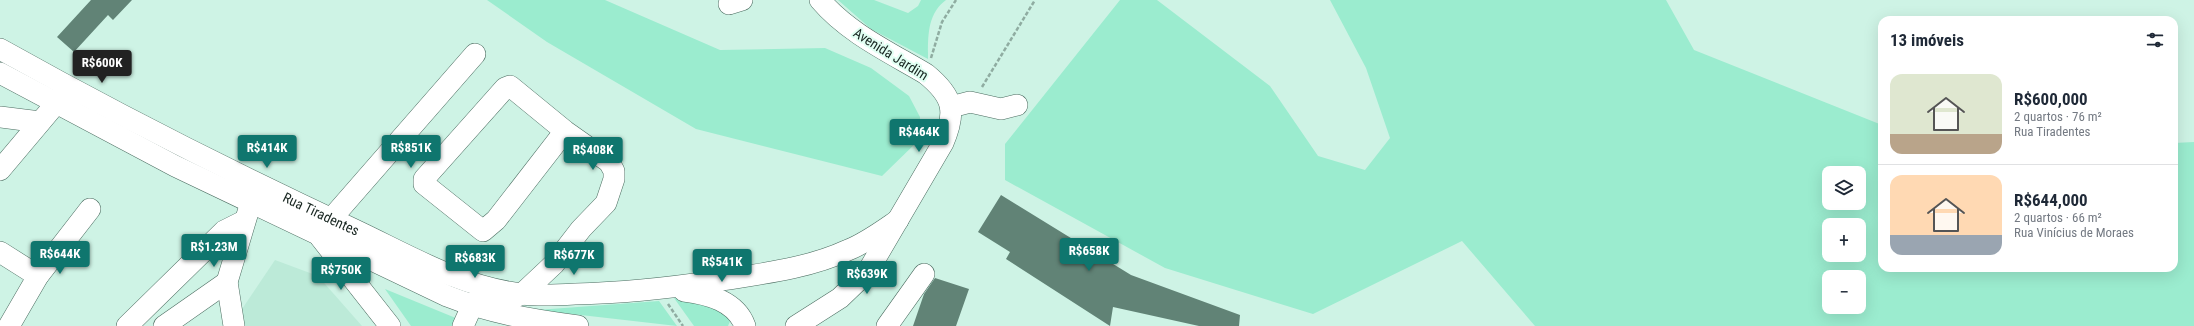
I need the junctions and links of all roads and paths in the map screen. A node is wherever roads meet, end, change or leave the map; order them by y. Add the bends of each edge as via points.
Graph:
1 (820, 0) edge
2 (956, 0) edge
3 (1035, 0) edge
4 (0, 49) edge
5 (476, 54) dead end
6 (22, 61) junction
7 (926, 74) junction
8 (5, 76) edge
9 (71, 86) junction
10 (968, 100) junction
11 (56, 103) junction
12 (1017, 105) dead end
13 (0, 117) edge
14 (40, 122) junction
15 (565, 131) junction
16 (0, 170) edge
17 (90, 210) dead end
18 (248, 212) junction
19 (898, 220) junction
20 (324, 226) junction
21 (0, 252) edge
22 (554, 264) junction
23 (924, 274) dead end
24 (447, 275) junction
25 (38, 276) junction
26 (227, 282) junction
27 (522, 294) junction
28 (666, 294) junction
29 (561, 295) junction
30 (472, 306) junction
31 (525, 319) junction
32 (9, 326) edge
33 (127, 326) edge
34 (164, 326) edge
35 (234, 326) edge
36 (390, 326) edge
37 (463, 326) edge
38 (546, 326) edge
39 (578, 326) edge
40 (683, 326) edge
41 (745, 326) edge
42 (796, 326) edge
43 (887, 326) edge

1 - 7 street, Avenida Jardim via 865,39
2 - 7 path via 942,22
3 - 10 path
4 - 6 street, Rua Tiradentes
5 - 20 street
6 - 8 street
6 - 9 street, Rua Tiradentes
7 - 10 street, Avenida Jardim via 945,92
8 - 11 street, Rua Tiradentes
9 - 11 street
9 - 20 street, Rua Tiradentes
10 - 12 street via 1001,109
10 - 19 street
11 - 14 street
11 - 18 street, Rua Tiradentes via 175,166
13 - 14 street
14 - 16 street
15 - 15 street via 496,220 483,230 424,184 424,179 507,87 514,88
15 - 22 street via 609,162 614,171 614,179 606,203 581,229
17 - 25 street
18 - 20 street, Rua Tiradentes
18 - 26 street
18 - 33 street via 224,231
19 - 28 street via 864,242 828,258
19 - 42 street via 877,258 859,281 825,309
20 - 24 street, Rua Tiradentes
20 - 30 street, Rua Tiradentes
20 - 36 street, Rua Tiradentes
21 - 25 street
22 - 27 street
22 - 29 street
23 - 43 street
24 - 27 street, Rua Tiradentes via 488,288
24 - 30 street via 463,291
25 - 32 street
26 - 34 street
26 - 35 street
27 - 29 street, Rua Tiradentes
27 - 30 street via 508,300 479,299
28 - 29 street, Rua Tiradentes
28 - 40 path
28 - 41 street via 700,293 718,299 735,311
30 - 31 street, Rua Tiradentes
30 - 37 street
31 - 38 street, Rua Tiradentes
31 - 39 street, Rua Tiradentes

